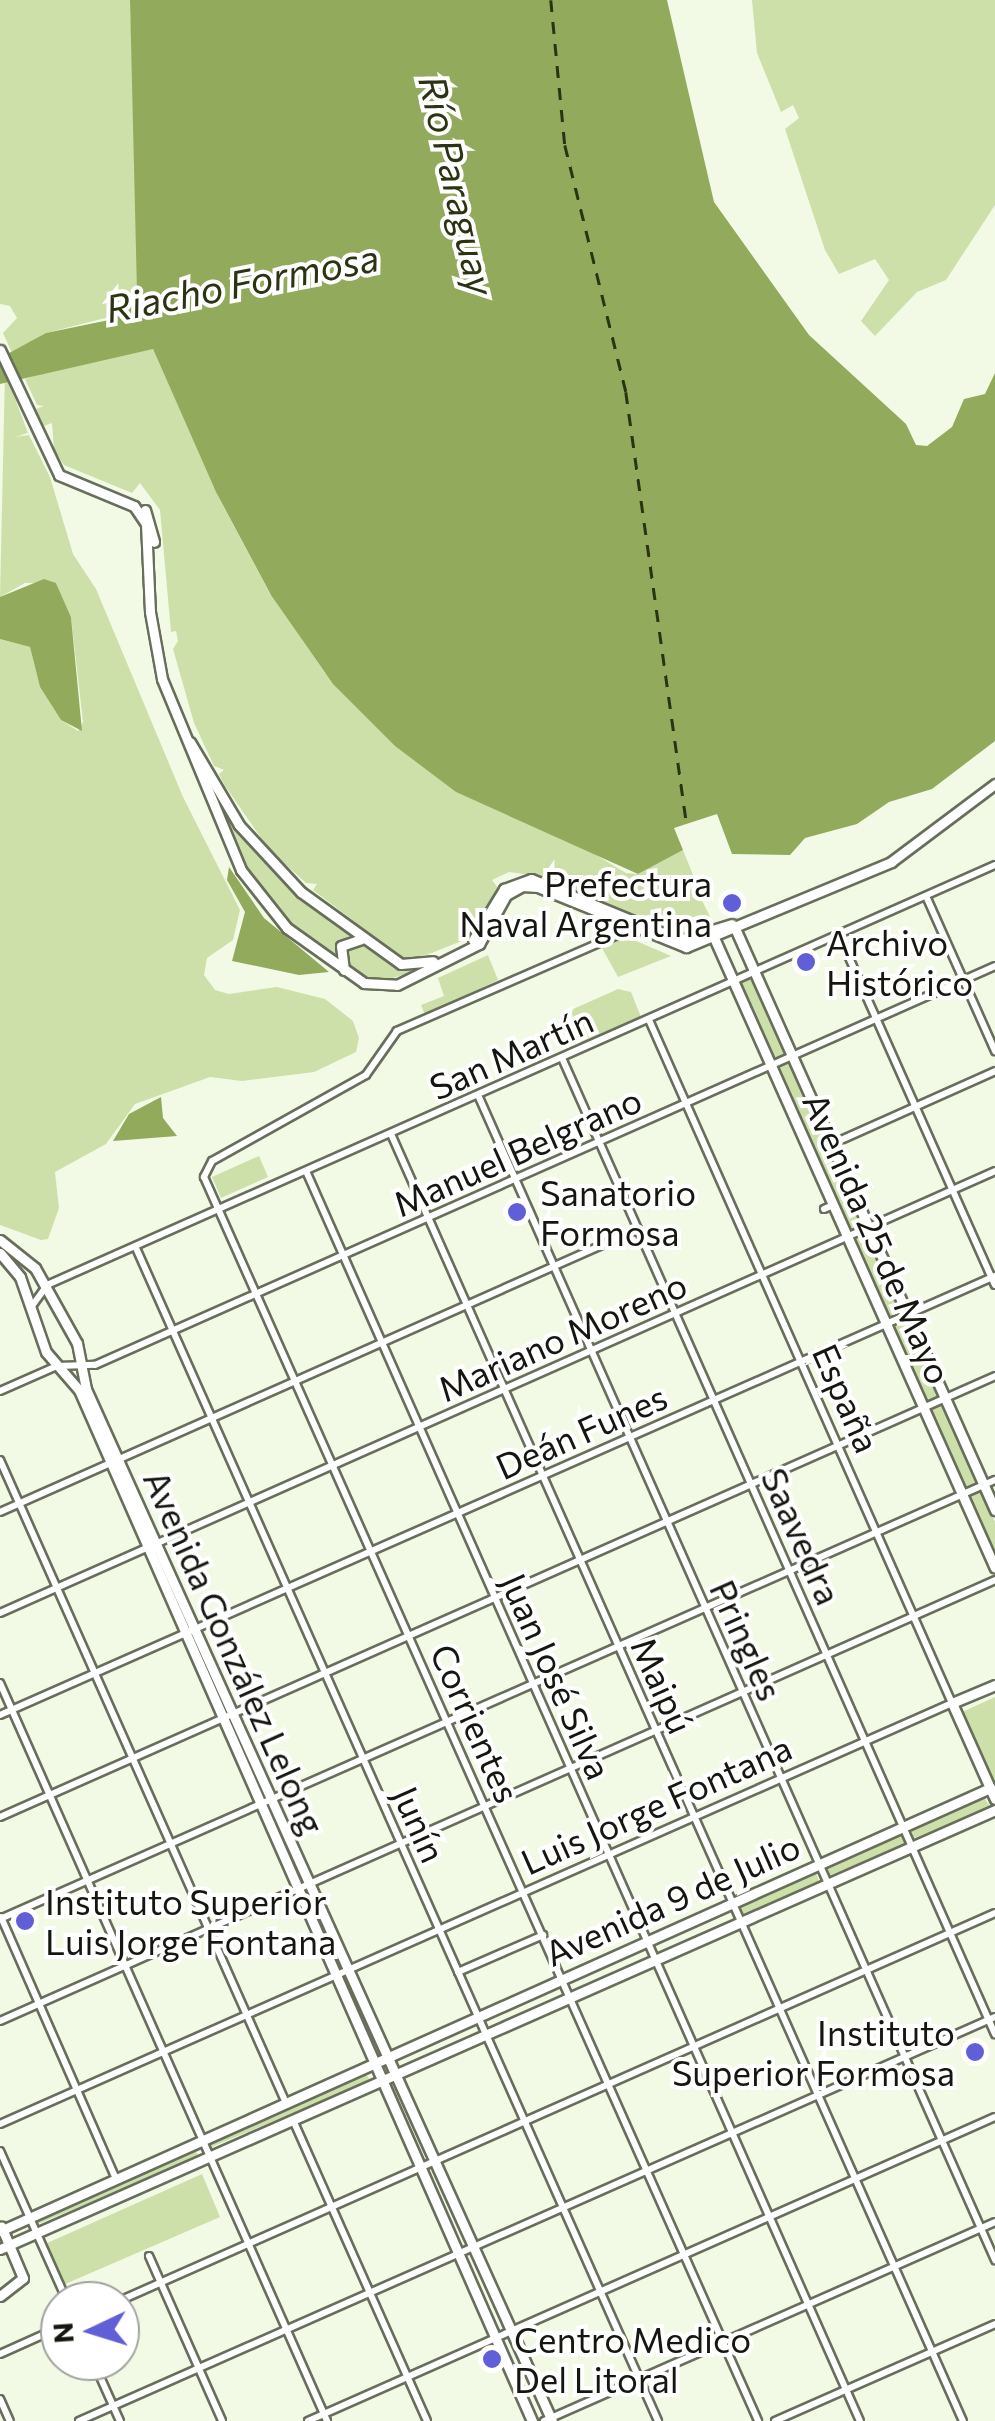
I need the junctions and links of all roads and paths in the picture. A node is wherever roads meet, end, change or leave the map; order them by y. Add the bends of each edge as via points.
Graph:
1 (1, 345) edge
2 (150, 578) junction
3 (995, 781) edge
4 (995, 865) edge
5 (926, 896) junction
6 (732, 924) junction
7 (636, 926) junction
8 (712, 933) junction
9 (839, 935) junction
10 (364, 939) junction
11 (995, 966) edge
12 (344, 971) junction
13 (755, 973) junction
14 (964, 980) junction
15 (734, 982) junction
16 (876, 1018) junction
17 (648, 1020) junction
18 (995, 1051) edge
19 (792, 1056) junction
20 (562, 1058) junction
21 (771, 1066) junction
22 (995, 1071) edge
23 (478, 1095) junction
24 (686, 1104) junction
25 (916, 1106) junction
26 (390, 1134) junction
27 (600, 1141) junction
28 (831, 1144) junction
29 (306, 1171) junction
30 (995, 1171) edge
31 (516, 1178) junction
32 (953, 1190) junction
33 (220, 1210) junction
34 (429, 1217) junction
35 (638, 1228) junction
36 (869, 1228) junction
37 (848, 1237) junction
38 (0, 1240) edge
39 (136, 1248) junction
40 (0, 1253) edge
41 (344, 1255) junction
42 (554, 1266) junction
43 (762, 1275) junction
44 (994, 1279) edge
45 (48, 1286) junction
46 (258, 1293) junction
47 (56, 1300) junction
48 (467, 1304) junction
49 (31, 1310) junction
50 (676, 1313) junction
51 (908, 1314) junction
52 (886, 1324) junction
53 (173, 1330) junction
54 (382, 1342) junction
55 (592, 1350) junction
56 (801, 1362) junction
57 (58, 1366) junction
58 (83, 1368) junction
59 (995, 1376) edge
60 (296, 1380) junction
61 (505, 1388) junction
62 (0, 1391) edge
63 (85, 1395) junction
64 (945, 1398) junction
65 (714, 1399) junction
66 (924, 1408) junction
67 (213, 1418) junction
68 (420, 1427) junction
69 (630, 1437) junction
70 (838, 1445) junction
71 (0, 1460) edge
72 (115, 1460) junction
73 (334, 1464) junction
74 (542, 1475) junction
75 (995, 1480) edge
76 (752, 1484) junction
77 (984, 1485) junction
78 (962, 1495) junction
79 (249, 1501) junction
80 (19, 1503) junction
81 (995, 1510) edge
82 (0, 1512) edge
83 (458, 1514) junction
84 (668, 1521) junction
85 (877, 1532) junction
86 (153, 1545) junction
87 (372, 1551) junction
88 (580, 1560) junction
89 (995, 1568) edge
90 (790, 1571) junction
91 (995, 1580) edge
92 (56, 1588) junction
93 (288, 1589) junction
94 (495, 1598) junction
95 (706, 1608) junction
96 (0, 1612) edge
97 (914, 1616) junction
98 (192, 1632) junction
99 (410, 1635) junction
100 (619, 1646) junction
101 (827, 1654) junction
102 (326, 1673) junction
103 (95, 1674) junction
104 (0, 1683) edge
105 (534, 1684) junction
106 (995, 1685) edge
107 (743, 1692) junction
108 (952, 1704) junction
109 (12, 1710) junction
110 (0, 1716) edge
111 (229, 1716) junction
112 (448, 1722) junction
113 (656, 1730) junction
114 (865, 1742) junction
115 (131, 1758) junction
116 (364, 1760) junction
117 (571, 1768) junction
118 (781, 1779) junction
119 (993, 1794) edge
120 (50, 1795) junction
121 (268, 1802) junction
122 (485, 1806) junction
123 (995, 1810) edge
124 (0, 1817) edge
125 (694, 1817) junction
126 (903, 1826) junction
127 (402, 1844) junction
128 (170, 1845) junction
129 (912, 1847) junction
130 (609, 1855) junction
131 (819, 1864) junction
132 (88, 1881) junction
133 (828, 1884) junction
134 (304, 1887) junction
135 (524, 1892) junction
136 (732, 1903) junction
137 (995, 1912) edge
138 (0, 1918) edge
139 (741, 1922) junction
140 (207, 1930) junction
141 (440, 1931) junction
142 (950, 1932) junction
143 (543, 1935) junction
144 (647, 1940) junction
145 (656, 1960) junction
146 (126, 1966) junction
147 (867, 1969) junction
148 (458, 1972) junction
149 (342, 1973) junction
150 (562, 1978) junction
151 (571, 1998) junction
152 (38, 2004) junction
153 (780, 2008) junction
154 (245, 2016) junction
155 (478, 2016) junction
156 (992, 2018) edge
157 (0, 2021) edge
158 (995, 2034) edge
159 (487, 2037) junction
160 (694, 2046) junction
161 (164, 2052) junction
162 (387, 2054) junction
163 (905, 2056) junction
164 (376, 2061) junction
165 (398, 2074) junction
166 (381, 2082) junction
167 (608, 2084) junction
168 (77, 2090) junction
169 (818, 2095) junction
170 (286, 2104) junction
171 (394, 2109) junction
172 (415, 2112) junction
173 (995, 2117) edge
174 (293, 2120) junction
175 (525, 2121) junction
176 (0, 2124) edge
177 (732, 2133) junction
178 (942, 2140) junction
179 (203, 2141) junction
180 (0, 2150) edge
181 (210, 2156) junction
182 (436, 2160) junction
183 (419, 2168) junction
184 (646, 2171) junction
185 (116, 2179) junction
186 (855, 2180) junction
187 (332, 2207) junction
188 (563, 2209) junction
189 (29, 2217) junction
190 (770, 2218) junction
191 (995, 2222) edge
192 (1, 2228) edge
193 (981, 2228) junction
194 (37, 2233) junction
195 (249, 2244) junction
196 (4, 2247) edge
197 (475, 2247) junction
198 (458, 2254) junction
199 (684, 2255) junction
200 (149, 2256) dead end
201 (995, 2260) edge
202 (894, 2266) junction
203 (58, 2281) edge
204 (160, 2283) junction
205 (140, 2292) edge
206 (600, 2292) junction
207 (370, 2293) junction
208 (0, 2296) edge
209 (808, 2305) junction
210 (995, 2324) edge
211 (287, 2330) junction
212 (512, 2331) junction
213 (40, 2336) edge
214 (495, 2338) junction
215 (723, 2342) junction
216 (932, 2352) junction
217 (0, 2354) edge
218 (199, 2369) junction
219 (408, 2378) junction
220 (640, 2379) junction
221 (103, 2381) edge
222 (846, 2390) junction
223 (0, 2399) edge
224 (114, 2406) junction
225 (326, 2418) edge
226 (549, 2420) edge
227 (10, 2421) edge
228 (80, 2421) edge
229 (120, 2421) edge
230 (222, 2421) edge
231 (308, 2421) edge
232 (426, 2421) edge
233 (532, 2421) edge
234 (658, 2421) edge
235 (758, 2421) edge
236 (776, 2421) edge
237 (860, 2421) edge
238 (963, 2421) edge

1 - 2 main road via 59,468 130,498 148,515
2 - 10 main road via 170,693 214,786 278,870
2 - 12 main road via 168,701 230,846 271,910
3 - 6 main road via 891,862
4 - 5 street, San Martín
5 - 9 street, San Martín
5 - 14 street
6 - 8 main road
6 - 13 main road, Avenida 25 de Mayo
7 - 8 main road via 680,940
7 - 10 main road via 530,879 504,889 481,935 426,964 401,964
7 - 12 main road via 522,886 501,902 485,940 397,985 371,986
7 - 33 street, Corrientes via 397,1031 366,1074 207,1164 204,1178
8 - 15 main road, Avenida 25 de Mayo
9 - 13 street, San Martín
9 - 16 street
10 - 12 main road via 341,946
11 - 14 street, Manuel Belgrano
13 - 15 street, San Martín
13 - 19 main road, Avenida 25 de Mayo
14 - 16 street, Manuel Belgrano
14 - 18 street
15 - 17 street, San Martín
15 - 21 main road, Avenida 25 de Mayo
16 - 19 street, Manuel Belgrano
16 - 25 street
17 - 20 street, San Martín
17 - 24 street, España
19 - 21 street, Manuel Belgrano
19 - 28 main road, Avenida 25 de Mayo
20 - 23 street, San Martín
20 - 27 street, Saavedra
21 - 24 street, Manuel Belgrano
21 - 37 main road, Avenida 25 de Mayo via 828,1207
22 - 25 street
23 - 26 street, San Martín
23 - 31 street, Pringles
24 - 27 street, Manuel Belgrano
24 - 43 street, España
25 - 28 street
25 - 32 street
26 - 29 street, San Martín
26 - 34 street, Maipú
27 - 31 street, Manuel Belgrano
27 - 35 street, Saavedra
28 - 36 main road, Avenida 25 de Mayo
29 - 33 street, San Martín
29 - 41 street, Juan José Silva
30 - 32 street, Mariano Moreno
31 - 34 street, Manuel Belgrano
31 - 42 street, Pringles
32 - 36 street, Mariano Moreno
32 - 44 street
33 - 39 street, San Martín
33 - 46 street, Corrientes
34 - 41 street, Manuel Belgrano
34 - 48 street, Maipú
35 - 42 street
35 - 50 street, Saavedra
36 - 37 street, Mariano Moreno
36 - 51 main road, Avenida 25 de Mayo
37 - 43 street, Mariano Moreno
37 - 52 main road, Avenida 25 de Mayo
38 - 45 main road, Avenida González Lelong
39 - 45 street, San Martín
39 - 53 street, Junín
40 - 49 main road, Avenida González Lelong via 20,1277
41 - 46 street, Manuel Belgrano
41 - 54 street, Juan José Silva
42 - 48 street
42 - 55 street, Pringles
43 - 50 street, Mariano Moreno
43 - 56 street, España
44 - 51 street, Deán Funes
45 - 47 main road, Avenida González Lelong
45 - 49 street
46 - 53 street, Manuel Belgrano
46 - 60 street, Corrientes
47 - 49 street via 44,1298
47 - 58 main road, Avenida González Lelong
48 - 54 street
48 - 61 street, Maipú
49 - 57 main road, Avenida González Lelong
50 - 55 street, Mariano Moreno
50 - 65 street, Saavedra
51 - 52 street, Deán Funes
51 - 64 main road, Avenida 25 de Mayo
52 - 56 street, Deán Funes
52 - 66 main road, Avenida 25 de Mayo
53 - 58 street, Manuel Belgrano
53 - 67 street, Junín
54 - 60 street
54 - 68 street, Juan José Silva
55 - 61 street, Mariano Moreno
55 - 69 street, Pringles
56 - 65 street, Deán Funes
56 - 70 street, España
57 - 58 street, Manuel Belgrano
57 - 62 street
57 - 63 main road, Avenida González Lelong
58 - 63 main road, Avenida González Lelong
59 - 64 street
60 - 67 street
60 - 73 street, Corrientes
61 - 68 street, Mariano Moreno
61 - 74 street, Maipú
63 - 72 main road, Avenida González Lelong
64 - 66 street
64 - 77 main road, Avenida 25 de Mayo
65 - 69 street, Deán Funes
65 - 76 street, Saavedra
66 - 70 street
66 - 78 main road, Avenida 25 de Mayo
67 - 72 street
67 - 79 street, Junín
68 - 73 street, Mariano Moreno
68 - 83 street, Juan José Silva
69 - 74 street, Deán Funes
69 - 84 street, Pringles
70 - 76 street
70 - 85 street, España
71 - 80 street
72 - 80 street
72 - 86 main road, Avenida González Lelong
73 - 79 street, Mariano Moreno
73 - 87 street, Corrientes
74 - 83 street, Deán Funes
74 - 88 street, Maipú
75 - 77 street
76 - 84 street
76 - 90 street, Saavedra
77 - 78 street
77 - 81 main road, Avenida 25 de Mayo
78 - 85 street
78 - 89 main road, Avenida 25 de Mayo
79 - 86 street, Mariano Moreno
79 - 93 street, Junín
80 - 82 street
80 - 92 street
83 - 87 street, Deán Funes
83 - 94 street, Juan José Silva
84 - 88 street
84 - 95 street, Pringles
85 - 90 street
85 - 97 street, España
86 - 92 street, Mariano Moreno
86 - 98 main road, Avenida González Lelong
87 - 93 street, Deán Funes
87 - 99 street, Corrientes
88 - 94 street
88 - 100 street, Maipú
90 - 95 street
90 - 101 street, Saavedra
91 - 97 street
92 - 96 street, Mariano Moreno
92 - 103 street
93 - 98 street, Deán Funes
93 - 102 street, Junín
94 - 99 street
94 - 105 street, Juan José Silva
95 - 100 street
95 - 107 street, Pringles
97 - 101 street
97 - 108 street, España
98 - 103 street, Deán Funes
98 - 111 main road, Avenida González Lelong
99 - 102 street
99 - 112 street, Corrientes
100 - 105 street
100 - 113 street, Maipú
101 - 107 street
101 - 114 street, Saavedra
102 - 111 street
102 - 116 street, Junín
103 - 109 street, Deán Funes
103 - 115 street
104 - 109 street
105 - 112 street
105 - 117 street, Juan José Silva
106 - 108 main road, Luis Jorge Fontana
107 - 113 street
107 - 118 street, Pringles
108 - 114 street, Luis Jorge Fontana
108 - 119 main road, España
109 - 110 street, Deán Funes
109 - 120 street
111 - 115 street
111 - 121 main road, Avenida González Lelong
112 - 116 street
112 - 122 street, Corrientes
113 - 117 street
113 - 125 street, Maipú
114 - 118 street, Luis Jorge Fontana
114 - 126 street, Saavedra
115 - 120 street
115 - 128 street
116 - 121 street
116 - 127 street, Junín
117 - 122 street
117 - 130 street, Juan José Silva
118 - 125 street, Luis Jorge Fontana
118 - 131 street, Pringles
119 - 126 main road, Avenida 9 de Julio
120 - 124 street
120 - 132 street
121 - 128 street
121 - 134 main road, Avenida González Lelong
122 - 127 street
122 - 135 street, Corrientes
123 - 129 main road, Avenida 9 de Julio
125 - 130 street, Luis Jorge Fontana
125 - 136 street, Maipú
126 - 129 street, Saavedra
126 - 131 main road, Avenida 9 de Julio
127 - 134 street
127 - 141 street, Junín
128 - 132 street
128 - 140 street
129 - 133 main road, Avenida 9 de Julio
129 - 142 street, Saavedra
130 - 135 street, Luis Jorge Fontana
130 - 144 street, Juan José Silva
131 - 133 street, Pringles
131 - 136 main road, Avenida 9 de Julio
132 - 138 street
132 - 146 street
133 - 139 main road, Avenida 9 de Julio
133 - 147 street, Pringles
134 - 140 street
134 - 149 main road, Avenida González Lelong
135 - 141 street, Luis Jorge Fontana
135 - 143 street, Corrientes
136 - 139 street, Maipú
136 - 144 main road, Avenida 9 de Julio
137 - 142 street
138 - 152 street
139 - 145 main road, Avenida 9 de Julio
139 - 153 street, Maipú
140 - 146 street
140 - 154 street
141 - 148 street, Junín
141 - 149 street, Luis Jorge Fontana
142 - 147 street
142 - 156 street, Saavedra
143 - 148 street
143 - 150 street, Corrientes
144 - 145 street, Juan José Silva
144 - 150 main road, Avenida 9 de Julio
145 - 151 main road, Avenida 9 de Julio
145 - 160 street, Juan José Silva
146 - 152 street
146 - 161 street
147 - 153 street
147 - 163 street, Pringles
148 - 155 street, Junín
149 - 154 street, Luis Jorge Fontana
149 - 162 main road, Avenida González Lelong
149 - 164 main road, Avenida González Lelong
150 - 151 street, Corrientes
150 - 155 main road, Avenida 9 de Julio
151 - 159 main road, Avenida 9 de Julio
151 - 167 street, Corrientes
152 - 157 street
152 - 168 street
153 - 160 street
153 - 169 street, Maipú
154 - 161 street, Luis Jorge Fontana
154 - 170 street
155 - 159 street, Junín
155 - 162 main road, Avenida 9 de Julio
156 - 158 street, Saavedra
156 - 163 street
159 - 165 main road, Avenida 9 de Julio
159 - 175 street, Junín
160 - 167 street
160 - 177 street, Juan José Silva
161 - 168 street, Luis Jorge Fontana
161 - 179 street
162 - 164 main road, Avenida 9 de Julio
162 - 165 main road, Avenida González Lelong
163 - 169 street
163 - 178 street, Pringles
164 - 166 main road, Avenida González Lelong
164 - 170 main road, Avenida 9 de Julio
165 - 166 main road, Avenida 9 de Julio
165 - 172 main road, Avenida González Lelong
166 - 171 main road, Avenida González Lelong
166 - 174 main road, Avenida 9 de Julio
167 - 175 street
167 - 184 street, Corrientes
168 - 176 street, Luis Jorge Fontana
168 - 185 street
169 - 177 street
169 - 186 street, Maipú
170 - 179 main road, Avenida 9 de Julio
171 - 172 main road via 403,2099
171 - 183 main road, Avenida González Lelong
172 - 182 main road, Avenida González Lelong
173 - 178 street
174 - 181 main road, Avenida 9 de Julio
174 - 187 street
175 - 182 street
175 - 188 street, Junín
177 - 184 street
177 - 190 street, Juan José Silva
178 - 186 street
178 - 193 street, Pringles
179 - 181 street
179 - 185 main road, Avenida 9 de Julio
180 - 189 street
181 - 194 main road, Avenida 9 de Julio
181 - 195 street
182 - 183 street
182 - 197 main road, Avenida González Lelong
183 - 187 street
183 - 198 main road, Avenida González Lelong
184 - 188 street
184 - 199 street, Corrientes
185 - 189 main road, Avenida 9 de Julio
186 - 190 street
186 - 202 street, Maipú
187 - 195 street
187 - 207 street
188 - 197 street
188 - 206 street, Junín
189 - 192 main road, Avenida 9 de Julio
189 - 194 street
190 - 199 street
190 - 209 street, Juan José Silva
191 - 193 street
192 - 196 main road
193 - 201 street, Pringles
193 - 202 street
194 - 196 main road, Avenida 9 de Julio
194 - 203 street
195 - 204 street
195 - 211 street
196 - 208 main road via 23,2278
197 - 198 street
197 - 212 main road, Avenida González Lelong
198 - 207 street
198 - 214 main road, Avenida González Lelong
199 - 206 street
199 - 215 street, Corrientes
200 - 204 street
202 - 209 street
202 - 216 street, Maipú
204 - 205 street
204 - 218 street
206 - 212 street
206 - 220 street, Junín
207 - 211 street
207 - 219 street
209 - 215 street
209 - 222 street, Juan José Silva
210 - 216 street
211 - 218 street
211 - 225 street
212 - 214 street
212 - 226 main road, Avenida González Lelong
213 - 217 street
214 - 219 street
214 - 233 main road, Avenida González Lelong
215 - 220 street
215 - 235 street, Corrientes
216 - 222 street
216 - 238 street, Maipú
218 - 224 street
218 - 230 street
219 - 225 street
219 - 232 street
220 - 226 street
220 - 234 street, Junín
221 - 224 street
222 - 236 street
222 - 237 street, Juan José Silva
223 - 227 street
224 - 228 street
224 - 229 street
225 - 231 street

